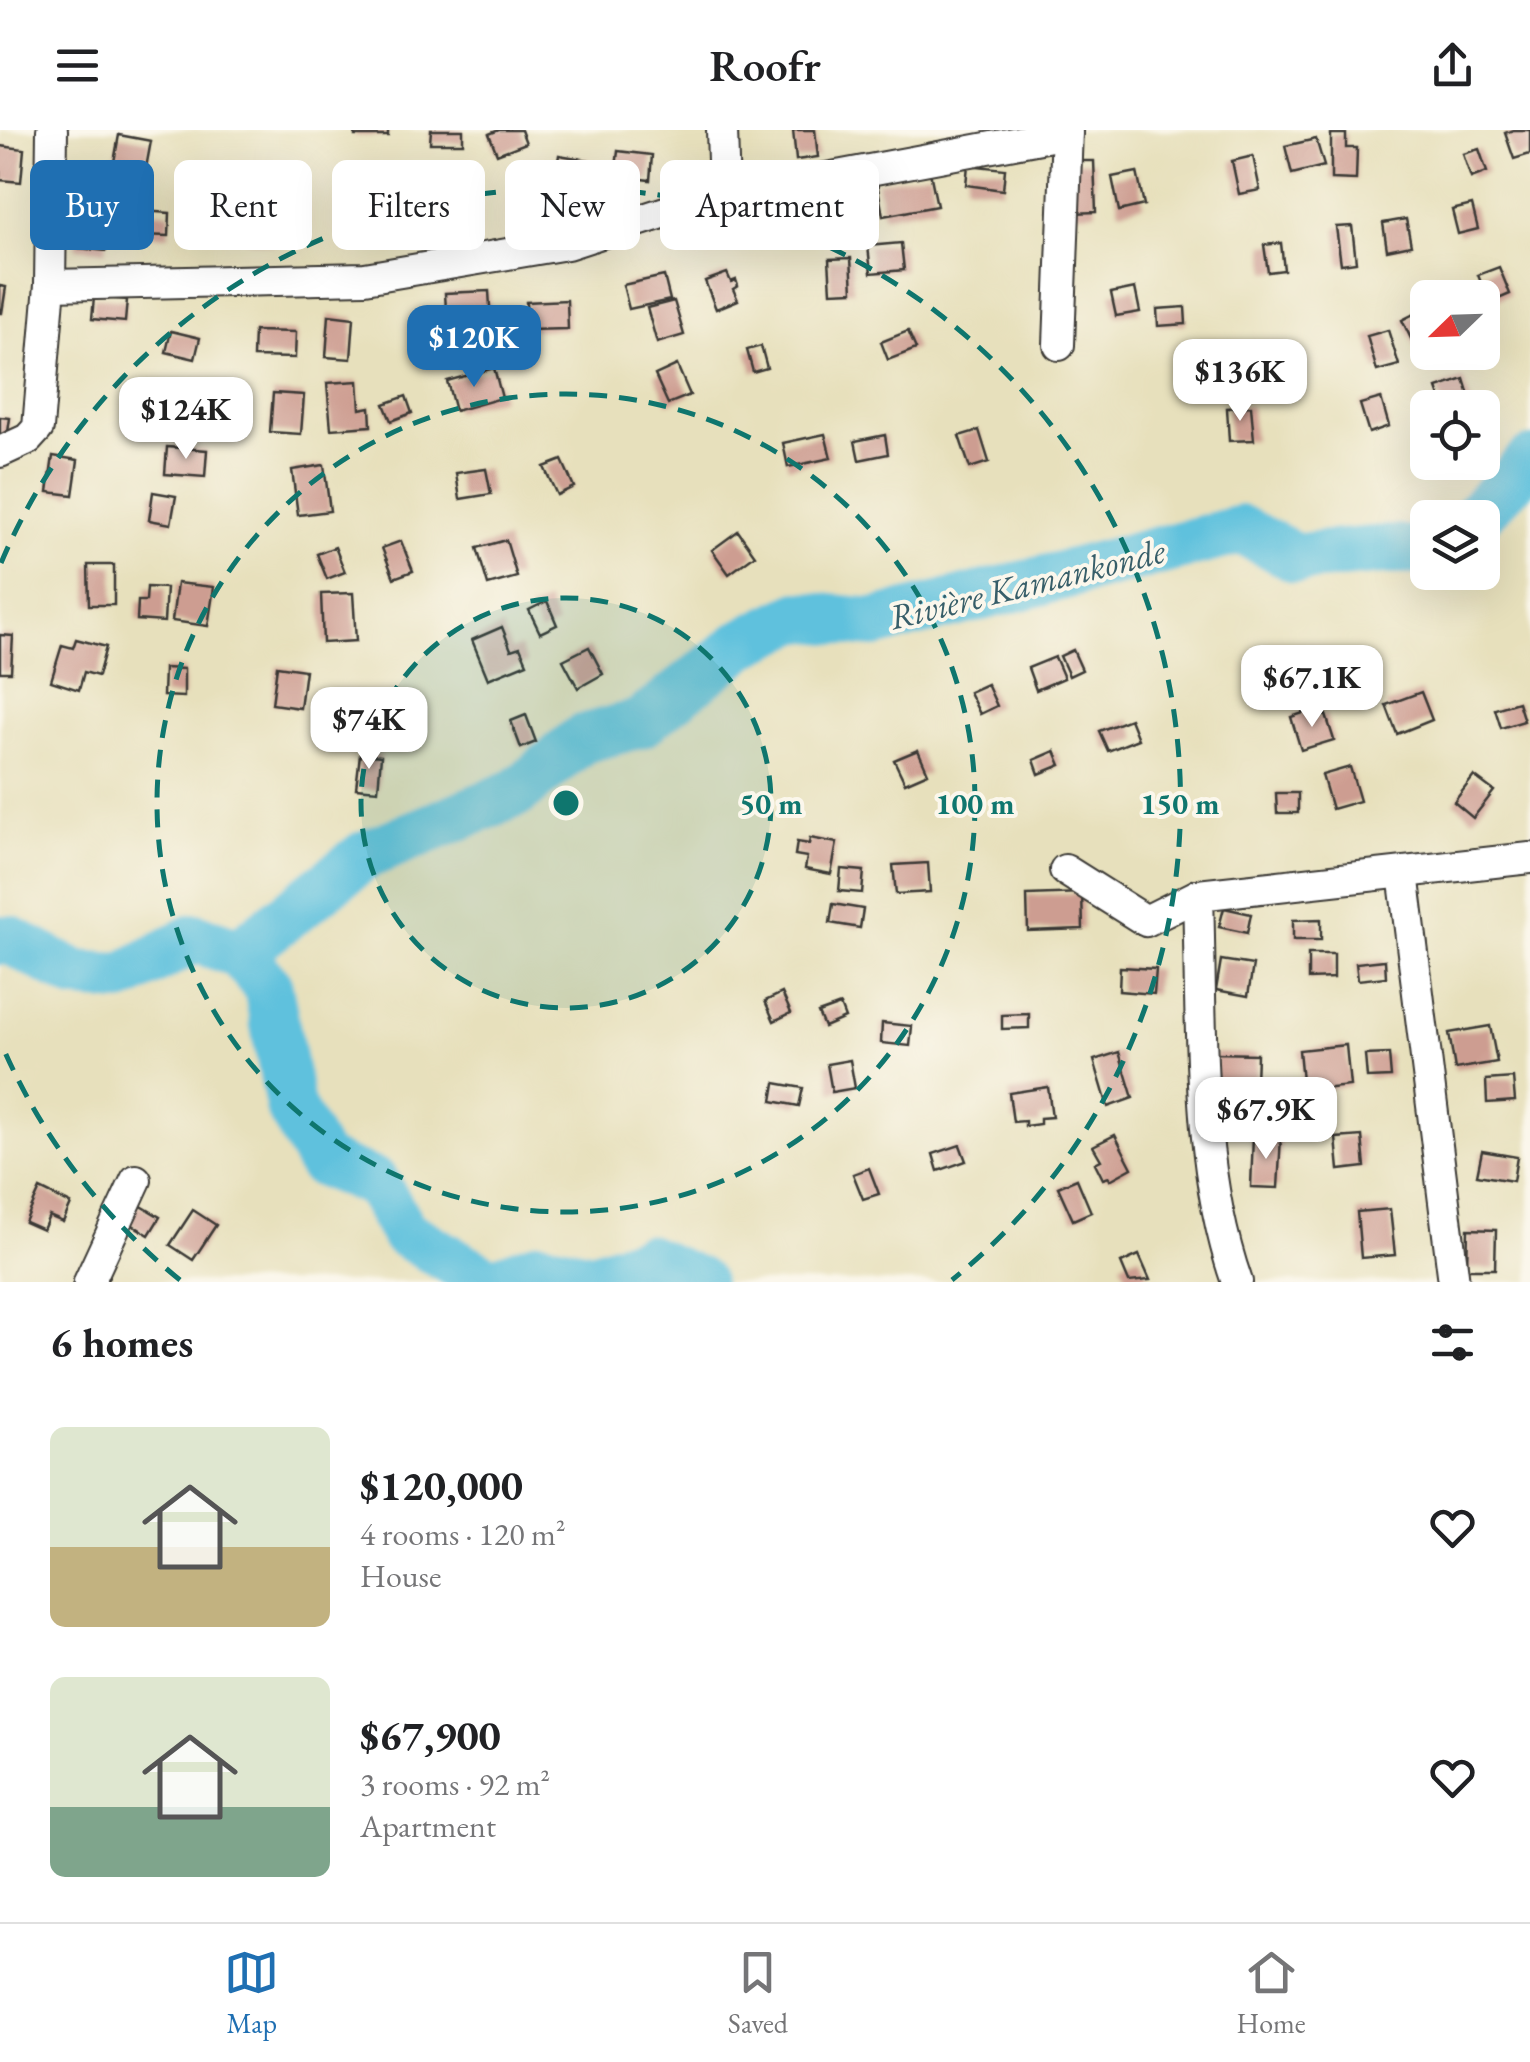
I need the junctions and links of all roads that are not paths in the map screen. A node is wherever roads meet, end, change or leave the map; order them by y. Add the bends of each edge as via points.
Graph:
1 (52, 130) edge
2 (722, 130) edge
3 (1067, 131) edge
4 (723, 160) edge
5 (879, 168) edge
6 (660, 214) edge
7 (50, 285) junction
8 (1059, 345) dead end
9 (0, 452) edge
10 (1530, 858) edge
11 (1065, 870) dead end
12 (1403, 873) junction
13 (1198, 895) junction
14 (136, 1180) dead end
15 (90, 1282) edge
16 (1237, 1282) edge
17 (1454, 1282) edge

1 - 7 street
2 - 4 street
3 - 5 street
3 - 8 street
6 - 7 street via 567,244 364,278
7 - 9 street via 38,428
10 - 12 street
11 - 13 street via 1146,921
12 - 13 street
12 - 17 street
13 - 16 street via 1208,1137 1223,1243
14 - 15 street

